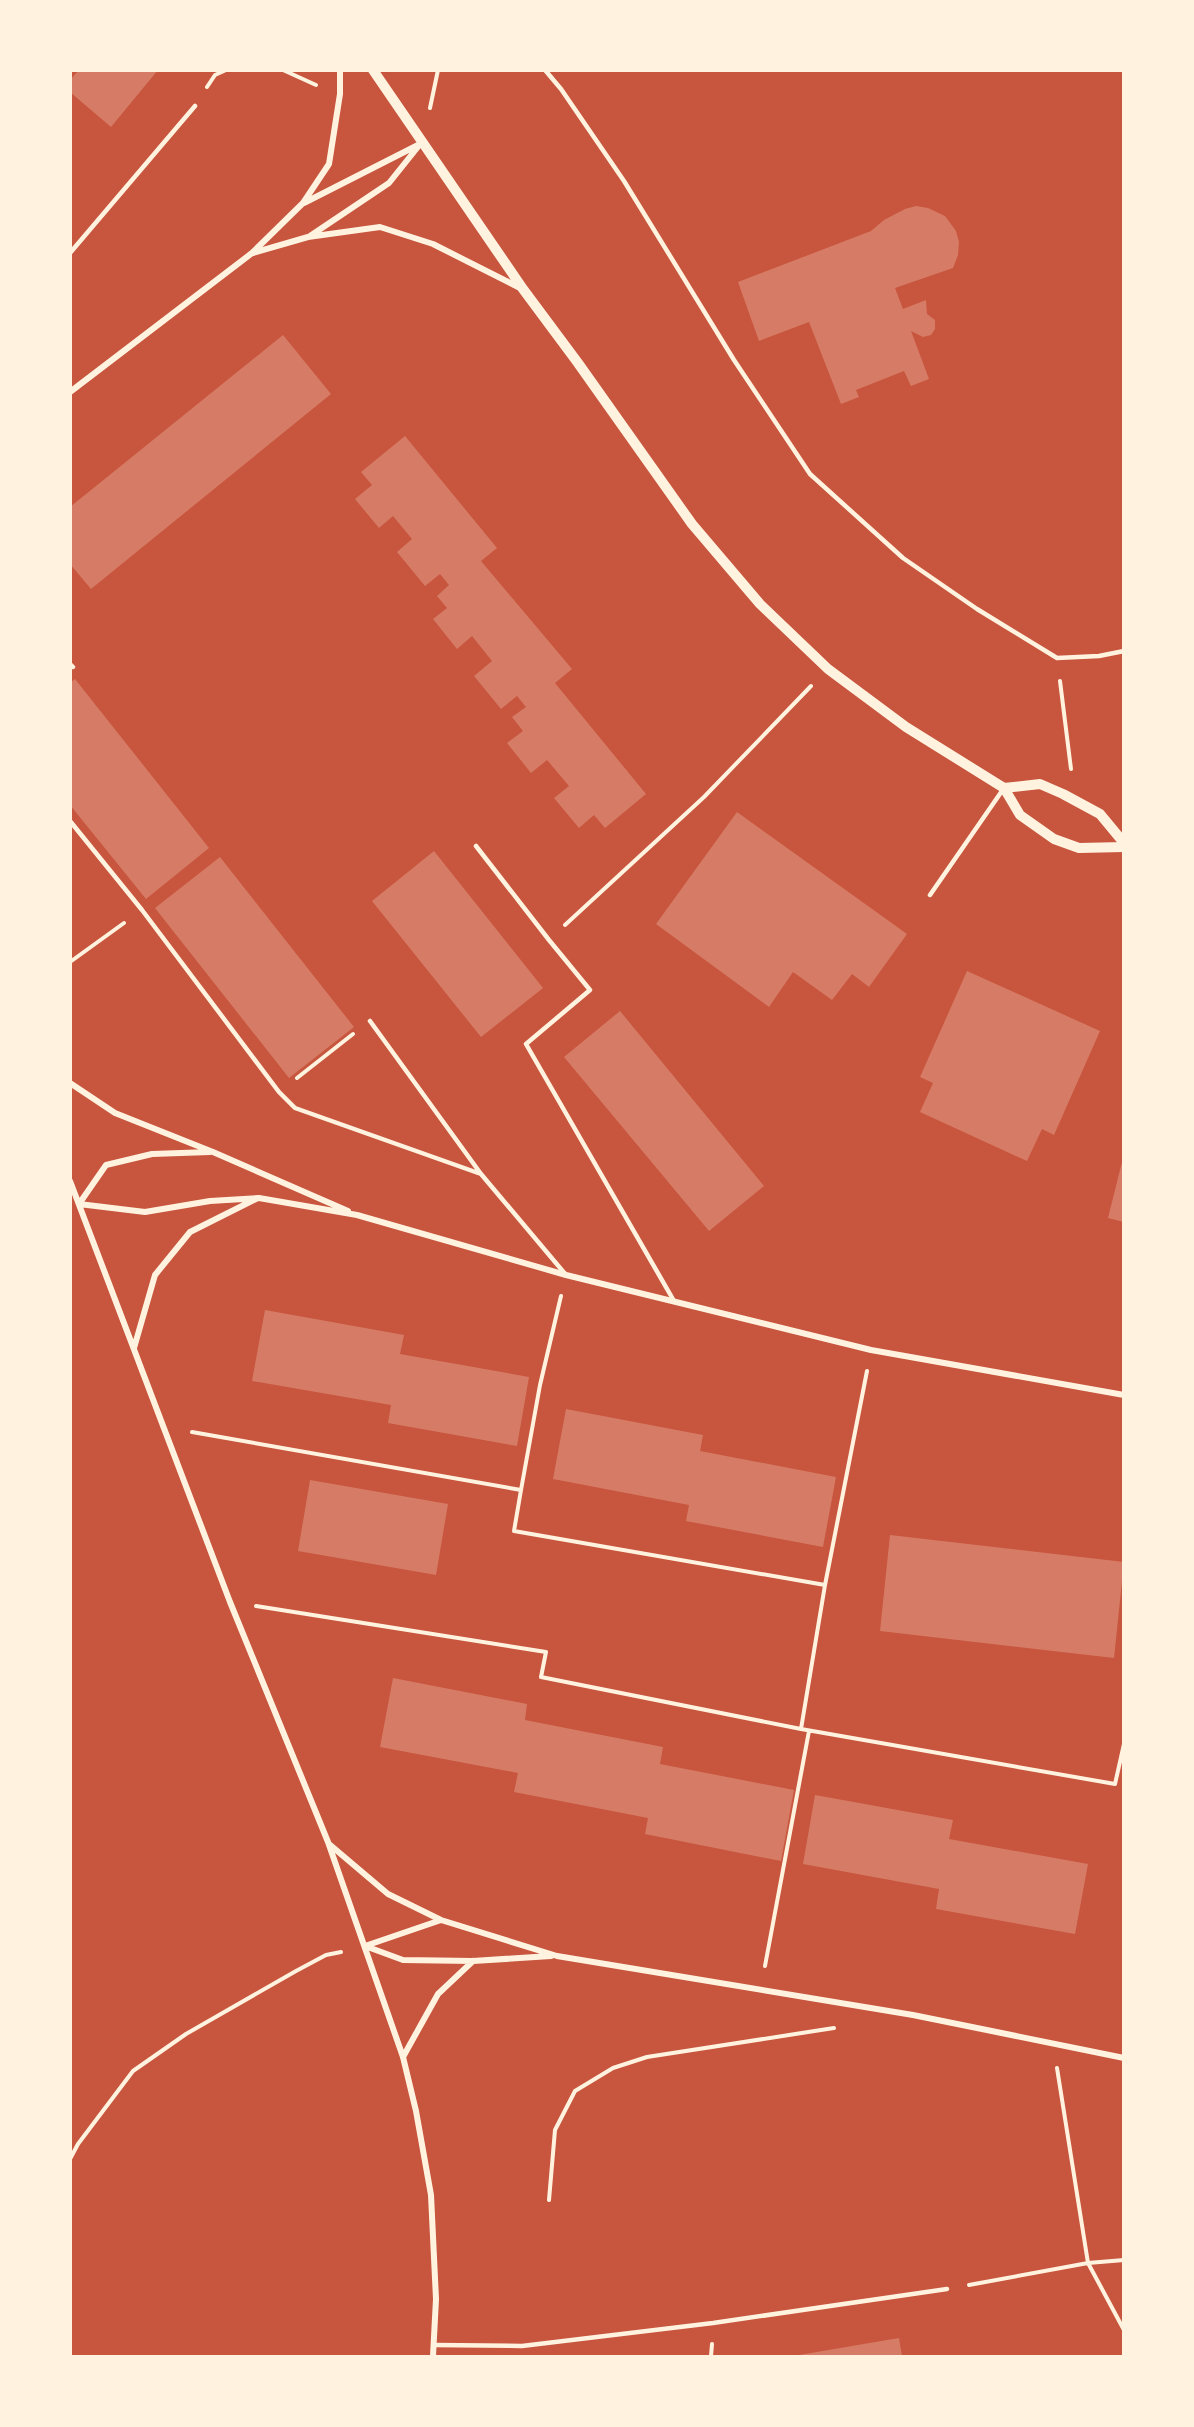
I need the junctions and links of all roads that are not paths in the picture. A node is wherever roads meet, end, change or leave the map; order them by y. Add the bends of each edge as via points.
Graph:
1 (340, 70) edge
2 (373, 70) edge
3 (544, 70) edge
4 (195, 106) dead end
5 (421, 143) junction
6 (303, 203) junction
7 (308, 237) junction
8 (70, 253) edge
9 (252, 254) junction
10 (522, 289) junction
11 (70, 392) edge
12 (1124, 651) edge
13 (1004, 788) junction
14 (70, 820) edge
15 (1124, 845) edge
16 (476, 846) dead end
17 (930, 896) dead end
18 (370, 1021) road end
19 (70, 1083) edge
20 (213, 1152) junction
21 (481, 1174) junction
22 (70, 1181) edge
23 (258, 1198) junction
24 (80, 1204) junction
25 (357, 1215) junction
26 (566, 1275) junction
27 (674, 1301) junction
28 (134, 1349) junction
29 (1124, 1395) edge
30 (328, 1842) junction
31 (441, 1920) junction
32 (365, 1946) junction
33 (558, 1956) junction
34 (473, 1961) junction
35 (403, 2057) junction
36 (1124, 2058) edge
37 (947, 2289) road end
38 (434, 2345) junction
39 (433, 2356) edge

1 - 6 street via 329,164
2 - 5 street
3 - 12 lane via 624,181 734,360 810,474 903,558 1057,658
4 - 8 lane
5 - 6 street
5 - 7 street via 389,183
5 - 10 street
6 - 9 street
7 - 9 street
7 - 10 street via 380,226 433,243
9 - 11 street
10 - 13 street via 692,524 760,604 828,669 906,728
13 - 15 street via 1040,784 1075,800 1100,814
13 - 15 street via 1020,815 1054,840 1079,848
13 - 17 lane
14 - 21 lane via 295,1108
16 - 27 lane via 590,990 526,1044
18 - 21 lane
19 - 20 street via 115,1113
20 - 24 street via 152,1154 106,1165
20 - 25 street
21 - 26 lane
22 - 24 street
23 - 24 street via 145,1212
23 - 25 street
23 - 28 street via 190,1232 155,1275
24 - 28 street
25 - 26 street
26 - 27 street
27 - 29 street via 871,1350
28 - 30 street via 230,1602
30 - 31 street via 388,1894
30 - 32 street
31 - 32 street
31 - 33 street
32 - 34 street via 403,1960
32 - 35 street
33 - 34 street
33 - 36 street via 913,2015
34 - 35 street via 438,1994
35 - 38 street via 430,2194 436,2299
37 - 38 lane via 522,2346
38 - 39 street

